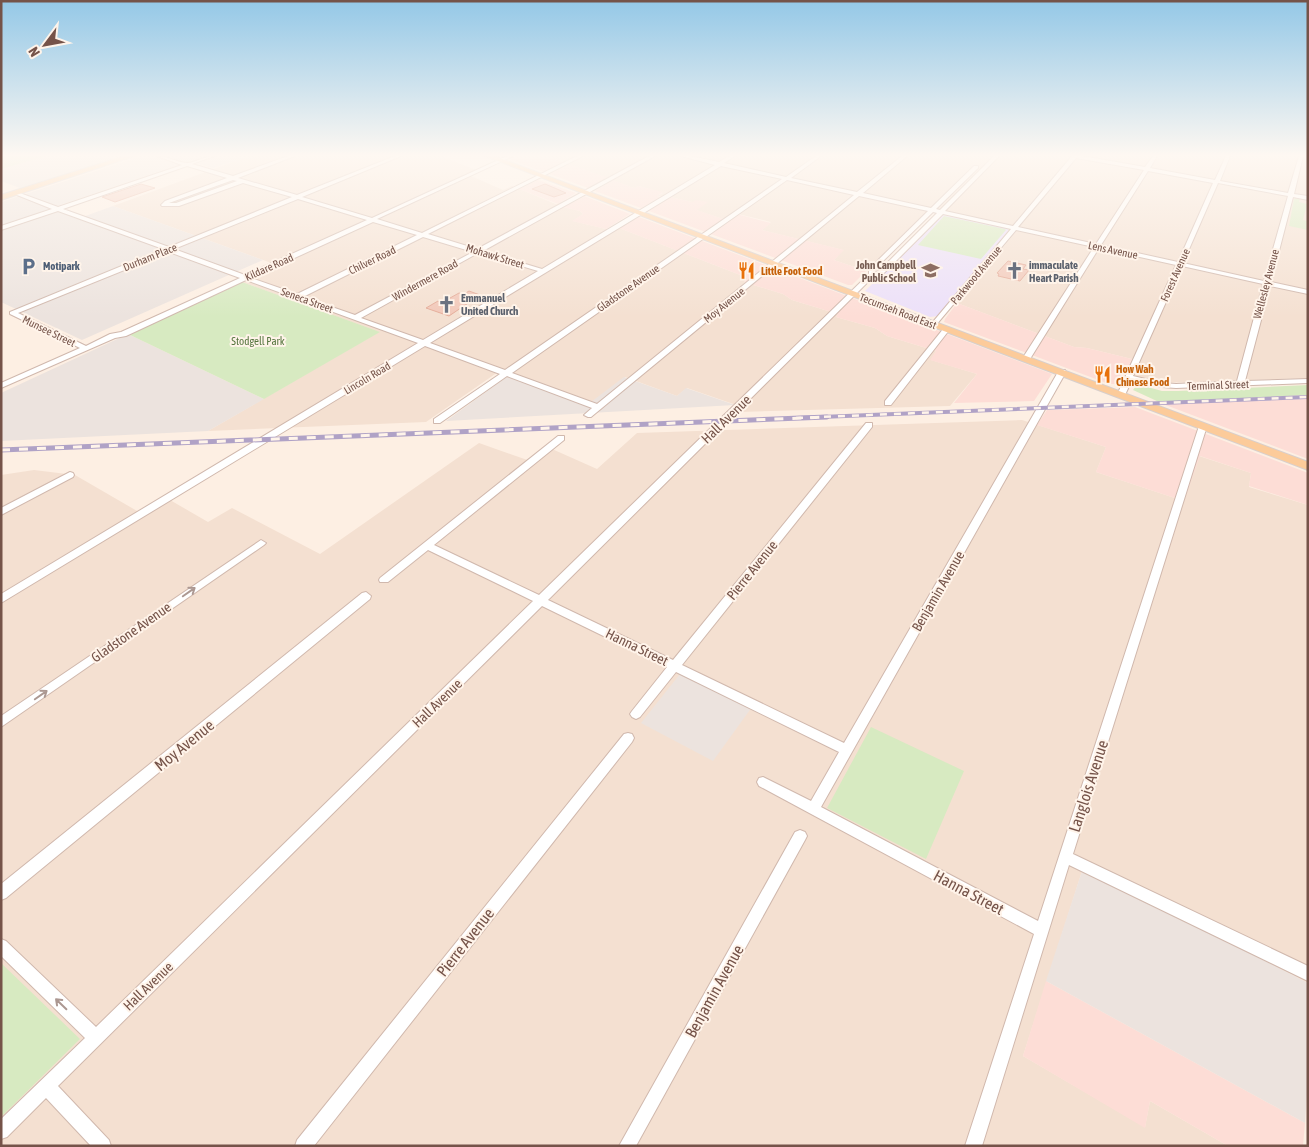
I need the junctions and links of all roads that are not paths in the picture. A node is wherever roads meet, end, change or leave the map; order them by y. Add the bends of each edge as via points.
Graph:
1 (55, 210) edge
2 (58, 210) edge
3 (267, 210) edge
4 (339, 210) edge
5 (384, 210) edge
6 (394, 210) edge
7 (473, 210) edge
8 (555, 210) edge
9 (630, 210) edge
10 (645, 210) edge
11 (741, 210) edge
12 (839, 210) edge
13 (932, 210) joint
14 (943, 210) edge
15 (1030, 210) edge
16 (1121, 210) edge
17 (1205, 210) edge
18 (1286, 210) edge
19 (941, 212) junction
20 (639, 213) junction
21 (366, 218) junction
22 (372, 220) junction
23 (1, 228) edge
24 (1015, 228) junction
25 (423, 234) junction
26 (702, 237) junction
27 (1098, 246) junction
28 (168, 250) junction
29 (478, 251) junction
30 (774, 264) junction
31 (1180, 264) junction
32 (544, 271) junction
33 (872, 274) junction
34 (241, 276) junction
35 (1267, 283) junction
36 (1308, 292) edge
37 (854, 294) junction
38 (297, 297) junction
39 (12, 313) joint
40 (355, 318) junction
41 (934, 324) junction
42 (946, 329) junction
43 (424, 343) junction
44 (85, 348) junction
45 (1026, 359) junction
46 (1062, 372) junction
47 (506, 373) junction
48 (1130, 377) junction
49 (1308, 381) edge
50 (1240, 384) junction
51 (1, 386) edge
52 (1121, 395) junction
53 (888, 403) dead end
54 (598, 407) junction
55 (588, 415) dead end
56 (437, 421) dead end
57 (869, 425) dead end
58 (1203, 426) junction
59 (561, 438) dead end
60 (1308, 466) edge
61 (70, 475) dead end
62 (1, 512) edge
63 (261, 543) dead end
64 (427, 545) junction
65 (384, 580) dead end
66 (366, 596) dead end
67 (1, 599) edge
68 (541, 601) junction
69 (675, 666) junction
70 (636, 714) dead end
71 (1, 722) edge
72 (628, 738) dead end
73 (847, 750) junction
74 (763, 782) dead end
75 (814, 809) junction
76 (800, 836) dead end
77 (1066, 857) junction
78 (1, 893) edge
79 (1042, 931) junction
80 (1, 946) edge
81 (1308, 974) edge
82 (96, 1038) junction
83 (46, 1086) junction
84 (1, 1130) edge
85 (103, 1146) edge
86 (303, 1146) edge
87 (627, 1146) edge
88 (973, 1146) edge

1 - 23 street
2 - 28 street, Seneca Street
3 - 28 street, Durham Place
4 - 21 street, Mohawk Street
5 - 21 street, Kildare Road
6 - 22 street, Kildare Road
7 - 25 street, Chilver Road
8 - 29 street, Windermere Road
9 - 20 main road, Tecumseh Road East
10 - 20 street, Lincoln Road
11 - 26 street, Gladstone Avenue
12 - 30 street, Moy Avenue
13 - 19 street, Lens Avenue
13 - 33 street, Hall Avenue via 870,270
14 - 19 street, Hall Avenue
15 - 24 street, Parkwood Avenue
16 - 27 street
17 - 31 street, Forest Avenue
18 - 35 street, Wellesley Avenue
19 - 24 street, Lens Avenue
19 - 33 street, Hall Avenue via 880,272
20 - 26 main road, Tecumseh Road East
20 - 32 street, Lincoln Road
21 - 22 street, Mohawk Street
21 - 34 street, Kildare Road
22 - 25 street, Mohawk Street
22 - 34 street, Kildare Road
24 - 27 street, Lens Avenue
24 - 41 street, Parkwood Avenue
25 - 29 street, Mohawk Street
25 - 38 street, Chilver Road
26 - 30 main road, Tecumseh Road East
26 - 47 street, Gladstone Avenue
27 - 31 street, Lens Avenue
27 - 45 street
28 - 34 street, Seneca Street
28 - 39 street, Durham Place
29 - 32 street, Mohawk Street
29 - 40 street, Windermere Road
30 - 37 main road, Tecumseh Road East
30 - 54 street, Moy Avenue
31 - 35 street, Lens Avenue
31 - 48 street, Forest Avenue
32 - 43 street, Lincoln Road
33 - 37 street, Hall Avenue
34 - 38 street, Seneca Street
34 - 44 street, Kildare Road via 123,334
35 - 36 street, Lens Avenue
35 - 50 street, Wellesley Avenue
37 - 41 main road, Tecumseh Road East
37 - 68 street, Hall Avenue
38 - 40 street, Seneca Street
39 - 44 street, Munsee Street
40 - 43 street, Seneca Street
41 - 42 main road, Tecumseh Road East
42 - 45 main road, Tecumseh Road East
42 - 53 street
43 - 47 street, Seneca Street
43 - 67 street, Lincoln Road
44 - 51 street, Kildare Road
45 - 46 main road, Tecumseh Road East
46 - 52 main road, Tecumseh Road East
46 - 73 street, Benjamin Avenue
47 - 54 street, Seneca Street
47 - 56 street, Gladstone Avenue
48 - 50 street, Terminal Street via 1176,386
48 - 52 street, Forest Avenue
49 - 50 street, Terminal Street
52 - 58 main road, Tecumseh Road East
54 - 55 street, Moy Avenue
57 - 69 street, Pierre Avenue
58 - 60 main road, Tecumseh Road East
58 - 77 street, Langlois Avenue
59 - 64 street
61 - 62 street
71 -> 63 street, Gladstone Avenue
64 - 65 street
64 - 68 street, Hanna Street
66 - 78 street, Moy Avenue
68 - 69 street, Hanna Street
68 - 82 street, Hall Avenue
69 - 70 street, Pierre Avenue
69 - 73 street, Hanna Street
72 - 86 street, Pierre Avenue
73 - 75 street, Benjamin Avenue
74 - 75 street, Hanna Street
75 - 79 street, Hanna Street
76 - 87 street, Benjamin Avenue
77 - 79 street, Langlois Avenue
77 - 81 street
79 - 88 street, Langlois Avenue
82 -> 80 street
82 - 83 street, Hall Avenue
83 - 84 street, Hall Avenue
83 - 85 street

